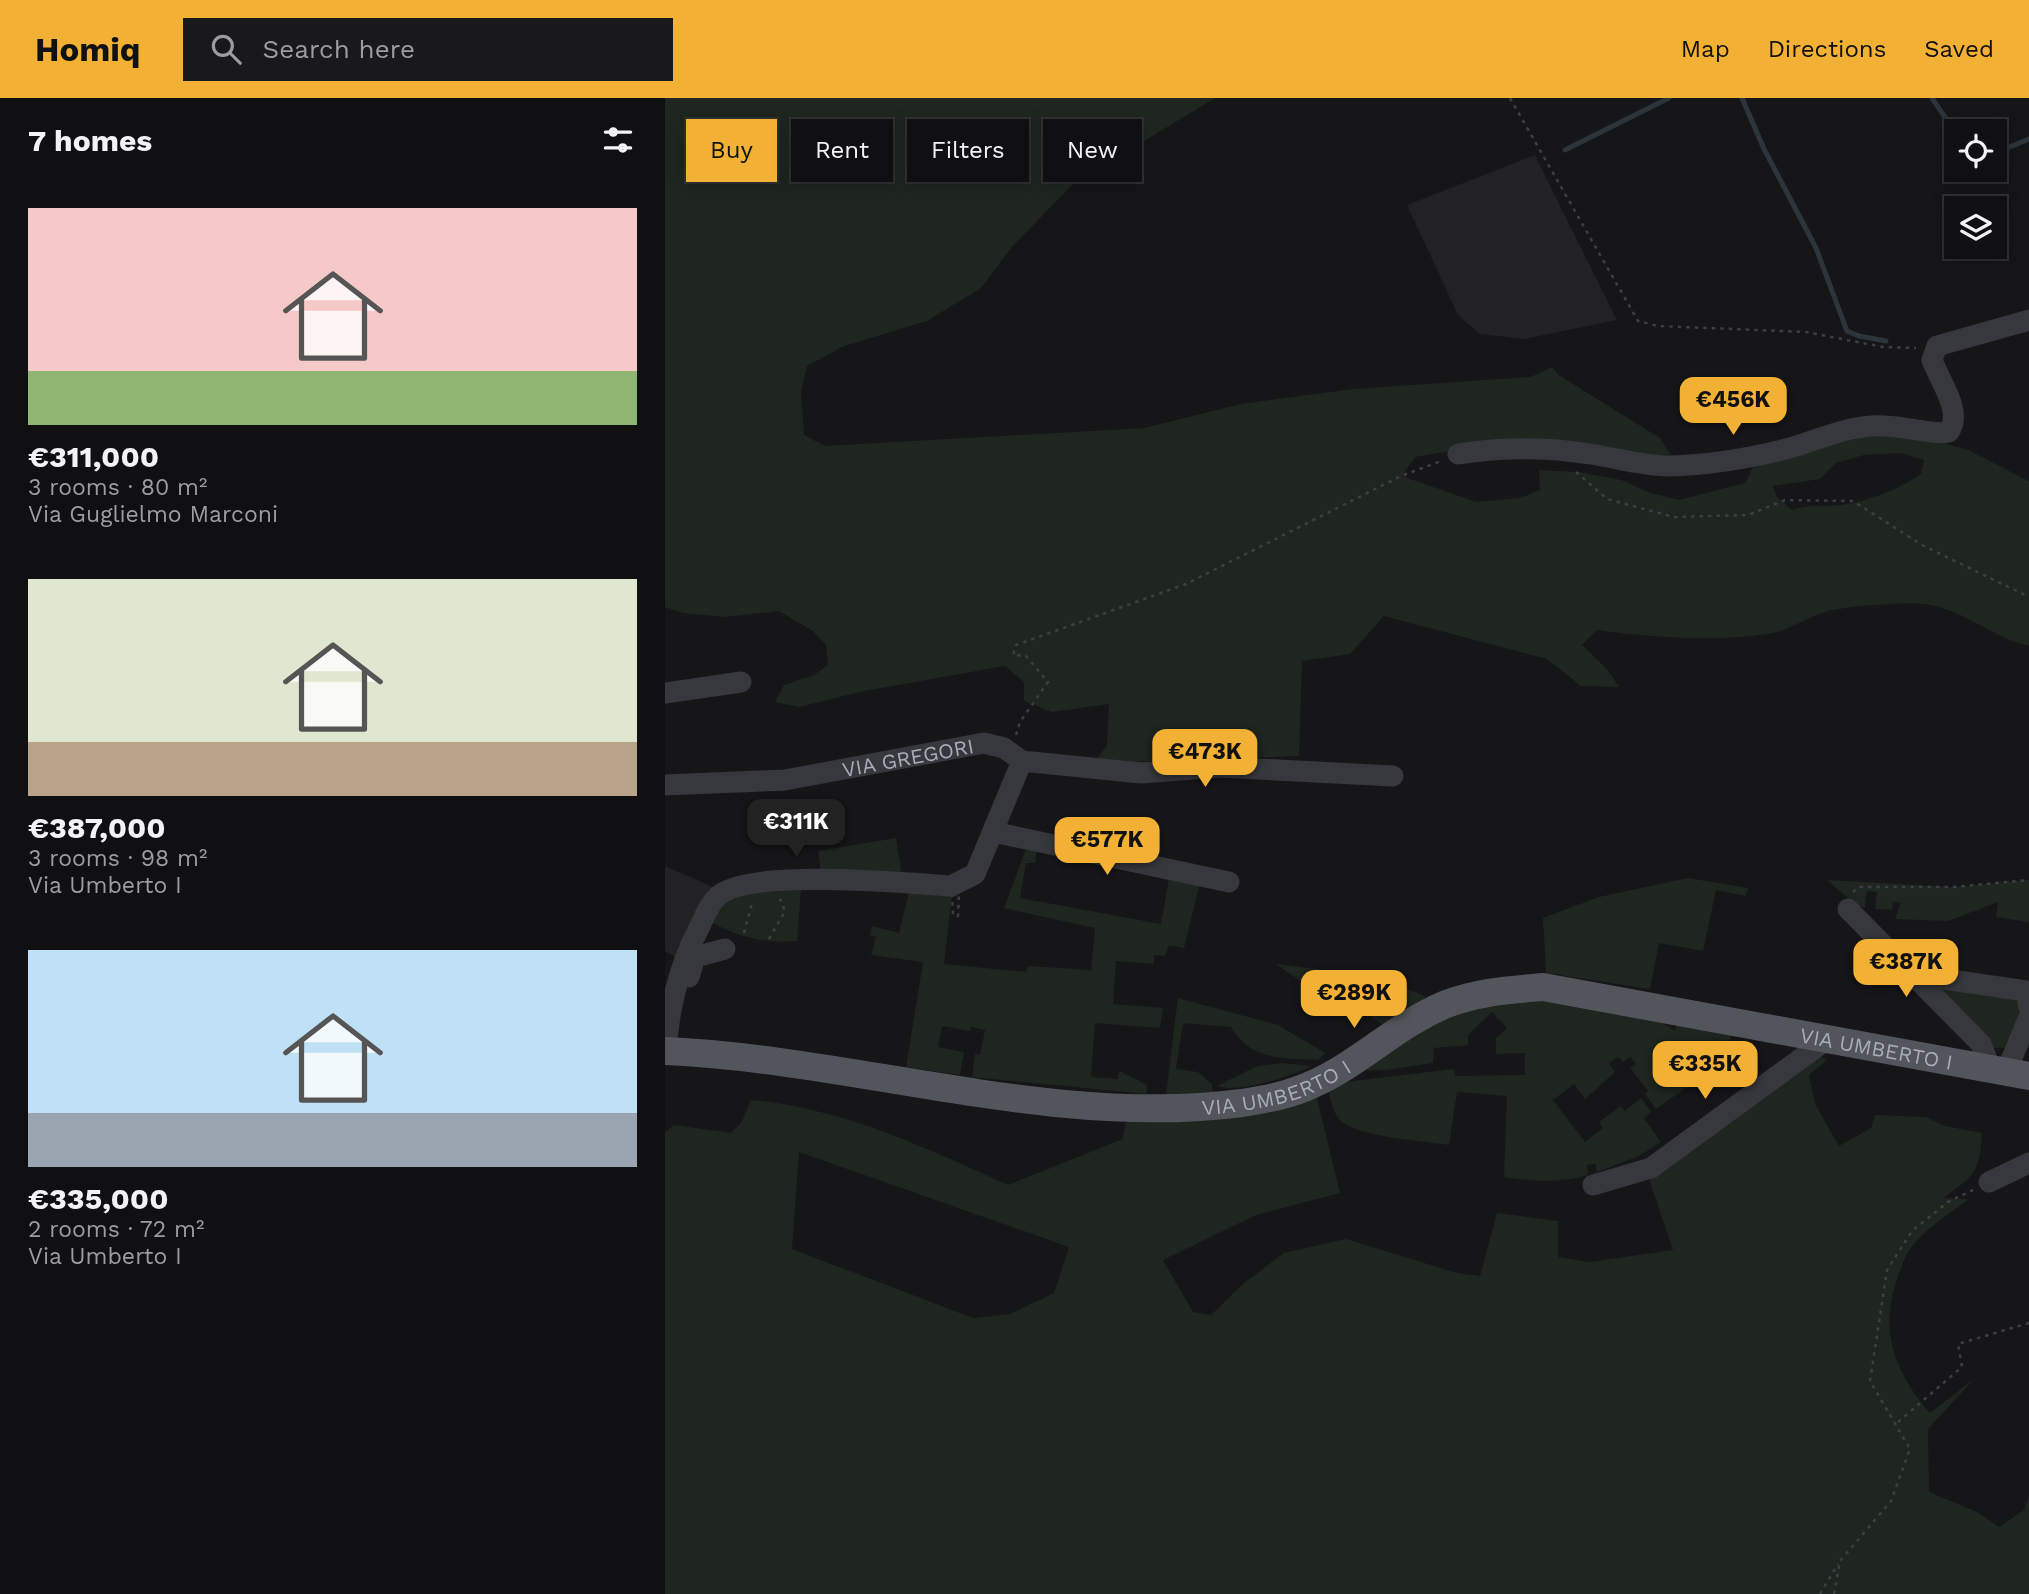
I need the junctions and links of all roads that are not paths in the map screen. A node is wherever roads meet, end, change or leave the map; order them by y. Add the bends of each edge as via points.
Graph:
1 (2029, 320) edge
2 (1458, 454) road end
3 (741, 682) dead end
4 (665, 693) edge
5 (1022, 761) junction
6 (1393, 776) dead end
7 (665, 785) edge
8 (993, 832) junction
9 (1229, 882) dead end
10 (1849, 909) road end
11 (725, 949) dead end
12 (1910, 974) junction
13 (2029, 1007) edge
14 (669, 1016) junction
15 (2029, 1017) edge
16 (1829, 1038) junction
17 (665, 1051) edge
18 (2009, 1073) edge
19 (2029, 1163) edge
20 (1989, 1182) road end
21 (1593, 1185) dead end

1 - 2 street via 1937,346 1933,360 1954,411 1954,425 1938,435 1902,425 1870,426 1787,448 1669,466 1566,451 1492,448
3 - 4 street
5 - 6 street via 1141,773 1219,767
5 - 7 street, VIA GREGORI via 1004,748 984,743 785,780
5 - 8 street
8 - 9 street
8 - 14 street via 975,874 951,886 782,879 739,886 718,895 686,951
10 - 12 street
11 - 14 street via 695,957 683,996
12 - 13 street via 2026,991
12 - 18 street
14 - 17 street
15 - 18 street
16 - 17 main road, VIA UMBERTO I via 1542,986 1500,990 1445,1005 1315,1084 1278,1097 1154,1109 1114,1108
16 - 18 main road, VIA UMBERTO I
16 - 21 street via 1651,1168
19 - 20 street

